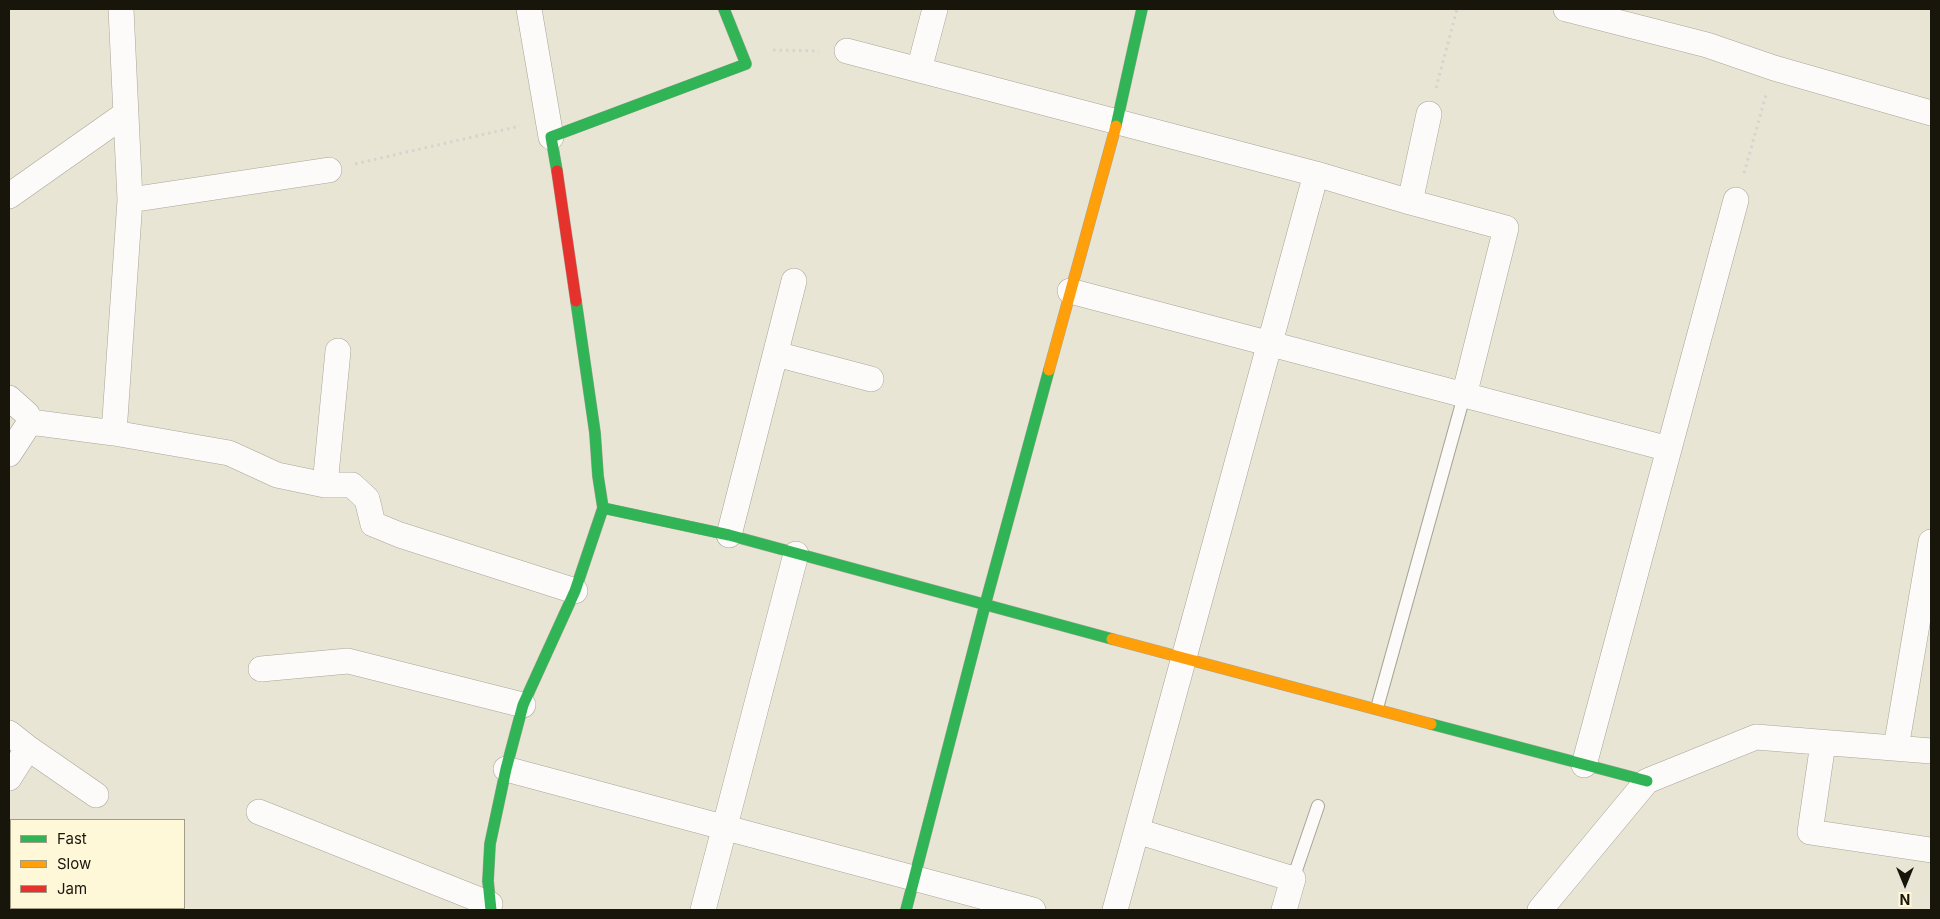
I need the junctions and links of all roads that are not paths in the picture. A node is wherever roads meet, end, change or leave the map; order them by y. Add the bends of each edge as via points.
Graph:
1 (121, 9) edge
2 (529, 9) edge
3 (724, 9) edge
4 (935, 9) edge
5 (1142, 9) edge
6 (1566, 9) edge
7 (847, 51) road end
8 (919, 70) junction
9 (1429, 114) road end
10 (1931, 114) edge
11 (124, 115) junction
12 (1117, 121) junction
13 (549, 129) junction
14 (329, 170) road end
15 (1316, 174) junction
16 (9, 196) edge
17 (130, 200) junction
18 (1736, 200) road end
19 (1410, 202) junction
20 (794, 281) dead end
21 (1070, 291) junction
22 (1270, 344) junction
23 (338, 351) dead end
24 (776, 354) junction
25 (871, 379) dead end
26 (1464, 396) junction
27 (9, 398) edge
28 (30, 422) junction
29 (114, 433) junction
30 (1669, 449) junction
31 (9, 454) edge
32 (325, 485) junction
33 (603, 508) junction
34 (729, 535) junction
35 (1931, 542) edge
36 (796, 554) junction
37 (575, 591) junction
38 (985, 605) junction
39 (1184, 657) junction
40 (261, 669) dead end
41 (523, 705) junction
42 (1377, 708) junction
43 (9, 733) edge
44 (1823, 743) junction
45 (28, 748) junction
46 (1896, 748) junction
47 (1931, 751) edge
48 (1584, 765) junction
49 (506, 769) junction
50 (9, 778) edge
51 (1646, 781) junction
52 (96, 795) dead end
53 (1318, 806) dead end
54 (259, 812) dead end
55 (725, 828) junction
56 (1137, 831) junction
57 (1931, 850) edge
58 (915, 878) junction
59 (1293, 879) junction
60 (490, 907) edge
61 (703, 910) edge
62 (906, 910) edge
63 (1033, 910) edge
64 (1115, 910) edge
65 (1284, 910) edge
66 (1540, 910) edge

1 - 11 street
2 - 13 street
3 - 13 street via 746,64
4 - 8 street
5 - 12 street
6 - 10 street via 1707,44 1774,68
7 - 8 street
8 - 12 street
9 - 19 street
11 - 16 street
11 - 17 street
12 - 15 street
12 - 21 street
13 - 33 street via 596,433
14 - 17 street
15 - 19 street
15 - 22 street
17 - 29 street
18 - 30 street
19 - 26 street via 1506,228
20 - 24 street
21 - 22 street
21 - 38 street
22 - 26 street
22 - 39 street
23 - 32 street
24 - 25 street
24 - 34 street
26 - 30 street
26 - 42 lane
27 - 28 street via 27,414
28 - 29 street
28 - 31 street
29 - 32 street via 228,453 278,475
30 - 48 street
32 - 37 street via 352,485 367,500 373,524
33 - 34 street
33 - 37 street
34 - 36 street
35 - 46 street
36 - 38 street
36 - 55 street
37 - 41 street
38 - 39 street
38 - 58 street
39 - 42 street
39 - 56 street
40 - 41 street via 348,661
41 - 49 street
42 - 48 street
43 - 45 street
44 - 46 street
44 - 51 street via 1756,737
44 - 57 street via 1810,832
45 - 50 street
45 - 52 street
46 - 47 street
48 - 51 street
49 - 55 street
49 - 60 street via 490,844
51 - 66 street
53 - 59 lane
54 - 60 street
55 - 58 street
55 - 61 street
56 - 59 street
56 - 64 street
58 - 62 street
58 - 63 street
59 - 65 street

